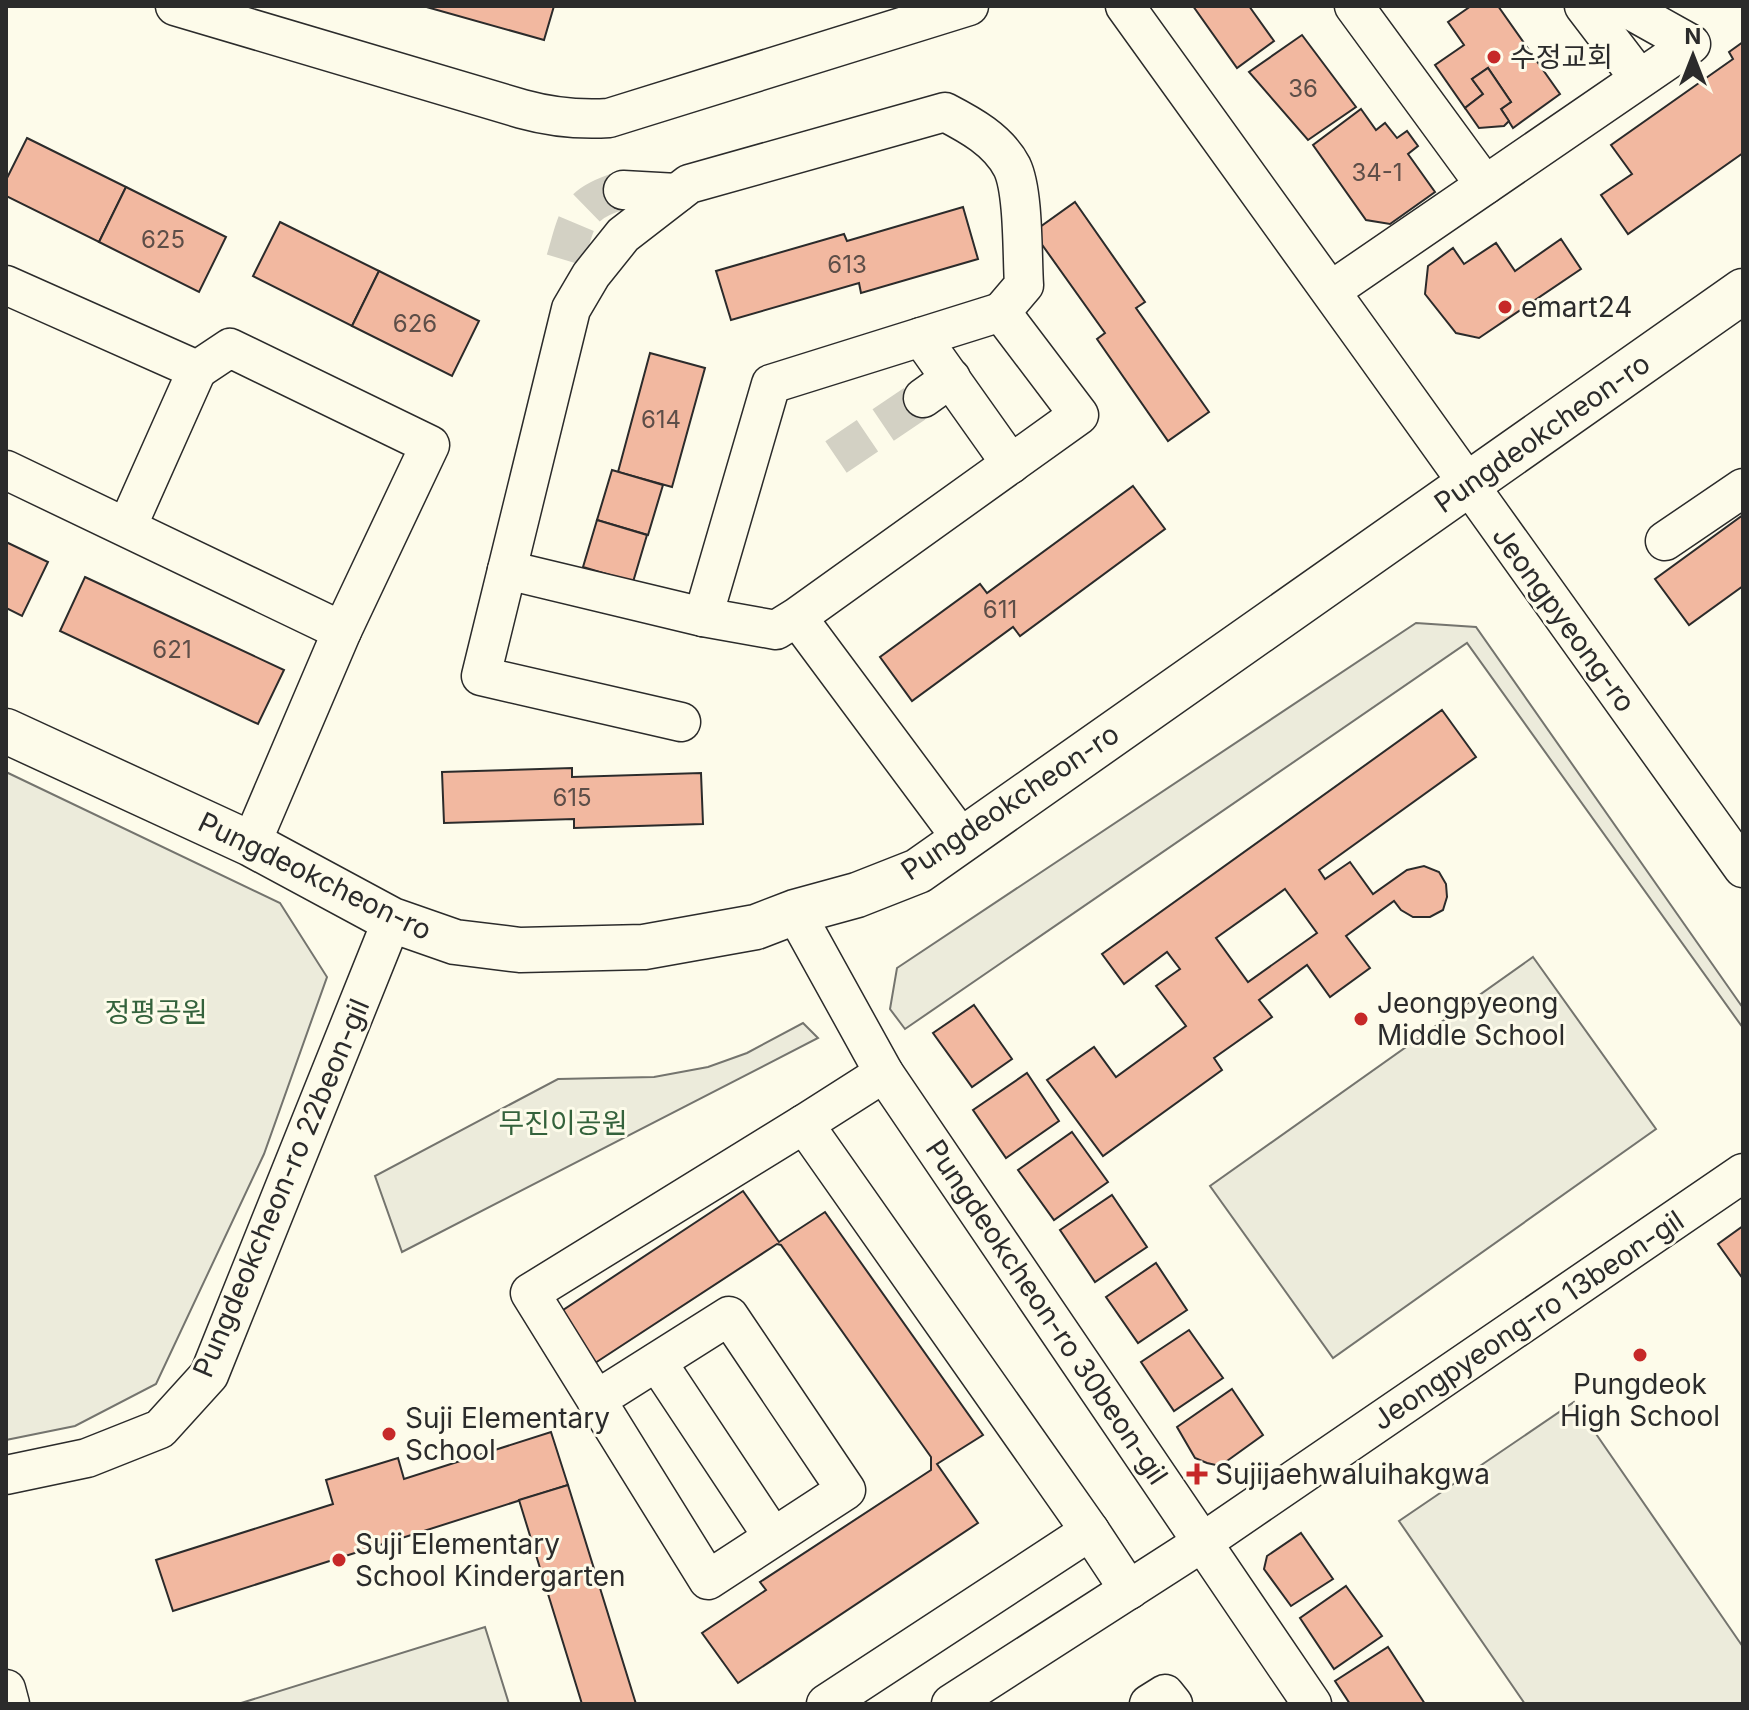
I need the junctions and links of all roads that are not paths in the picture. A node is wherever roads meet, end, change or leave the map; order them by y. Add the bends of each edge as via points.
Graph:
1 (175, 6) edge
2 (966, 6) edge
3 (1125, 6) edge
4 (1354, 6) edge
5 (1584, 6) edge
6 (1623, 6) edge
7 (1639, 78) junction
8 (1485, 185) junction
9 (623, 190) tunnel mouth
10 (677, 193) junction
11 (6, 285) edge
12 (1332, 290) junction
13 (1743, 291) edge
14 (1001, 312) junction
15 (921, 337) junction
16 (197, 370) junction
17 (1011, 464) junction
18 (6, 470) edge
19 (1467, 485) junction
20 (1743, 488) edge
21 (127, 527) junction
22 (1665, 541) dead end
23 (507, 570) junction
24 (703, 617) junction
25 (797, 617) junction
26 (342, 631) junction
27 (681, 722) dead end
28 (6, 731) edge
29 (962, 839) junction
30 (251, 844) junction
31 (1743, 868) edge
32 (795, 912) junction
33 (392, 920) junction
34 (884, 1073) junction
35 (804, 1124) junction
36 (1743, 1173) edge
37 (657, 1362) junction
38 (596, 1400) junction
39 (6, 1475) edge
40 (1090, 1531) junction
41 (773, 1537) junction
42 (1203, 1542) junction
43 (1129, 1590) junction
44 (6, 1689) edge
45 (10, 1704) edge
46 (826, 1704) edge
47 (951, 1704) edge
48 (1149, 1704) edge
49 (1173, 1704) edge
50 (1312, 1704) edge

1 - 2 street via 547,116 583,120 609,118
3 - 12 street, Jeongpyeong-ro
4 - 8 street
5 - 7 street
6 - 7 street via 1691,44
7 - 8 street
8 - 12 street
9 - 10 street
10 - 14 street via 689,184 945,112 994,143 1012,167 1024,285
10 - 23 street via 623,235 571,309
11 - 16 street
12 - 19 street, Jeongpyeong-ro
13 - 19 main road, Pungdeokcheon-ro
14 - 15 street
14 - 17 street via 1079,415
15 - 17 street via 937,388
15 - 24 street via 771,384
16 - 21 street
16 - 26 street via 230,348 430,445
17 - 25 street
18 - 21 street
19 - 29 main road, Pungdeokcheon-ro
19 - 31 street, Jeongpyeong-ro
20 - 22 street
21 - 26 street
23 - 24 street
23 - 27 street via 481,676
24 - 25 street via 776,630
25 - 29 street
26 - 30 street
28 - 30 main road, Pungdeokcheon-ro
29 - 32 main road, Pungdeokcheon-ro via 918,871
30 - 33 main road, Pungdeokcheon-ro
32 - 33 main road, Pungdeokcheon-ro via 756,927 644,947 520,950 455,942
32 - 34 street, Pungdeokcheon-ro 30beon-gil
33 - 39 street, Pungdeokcheon-ro 22beon-gil via 209,1375 160,1429 87,1458
34 - 35 street
34 - 42 street, Pungdeokcheon-ro 30beon-gil
35 - 38 street via 530,1293
35 - 40 street
36 - 42 street, Jeongpyeong-ro 13beon-gil
37 - 38 street
37 - 41 street
37 - 41 street via 729,1316 846,1490
38 - 41 street via 708,1580
40 - 43 street
40 - 46 street
42 - 43 street, Jeongpyeong-ro 13beon-gil
42 - 50 street, Pungdeokcheon-ro 30beon-gil
43 - 47 street, Jeongpyeong-ro 13beon-gil
44 - 45 street
48 - 49 street via 1165,1694

